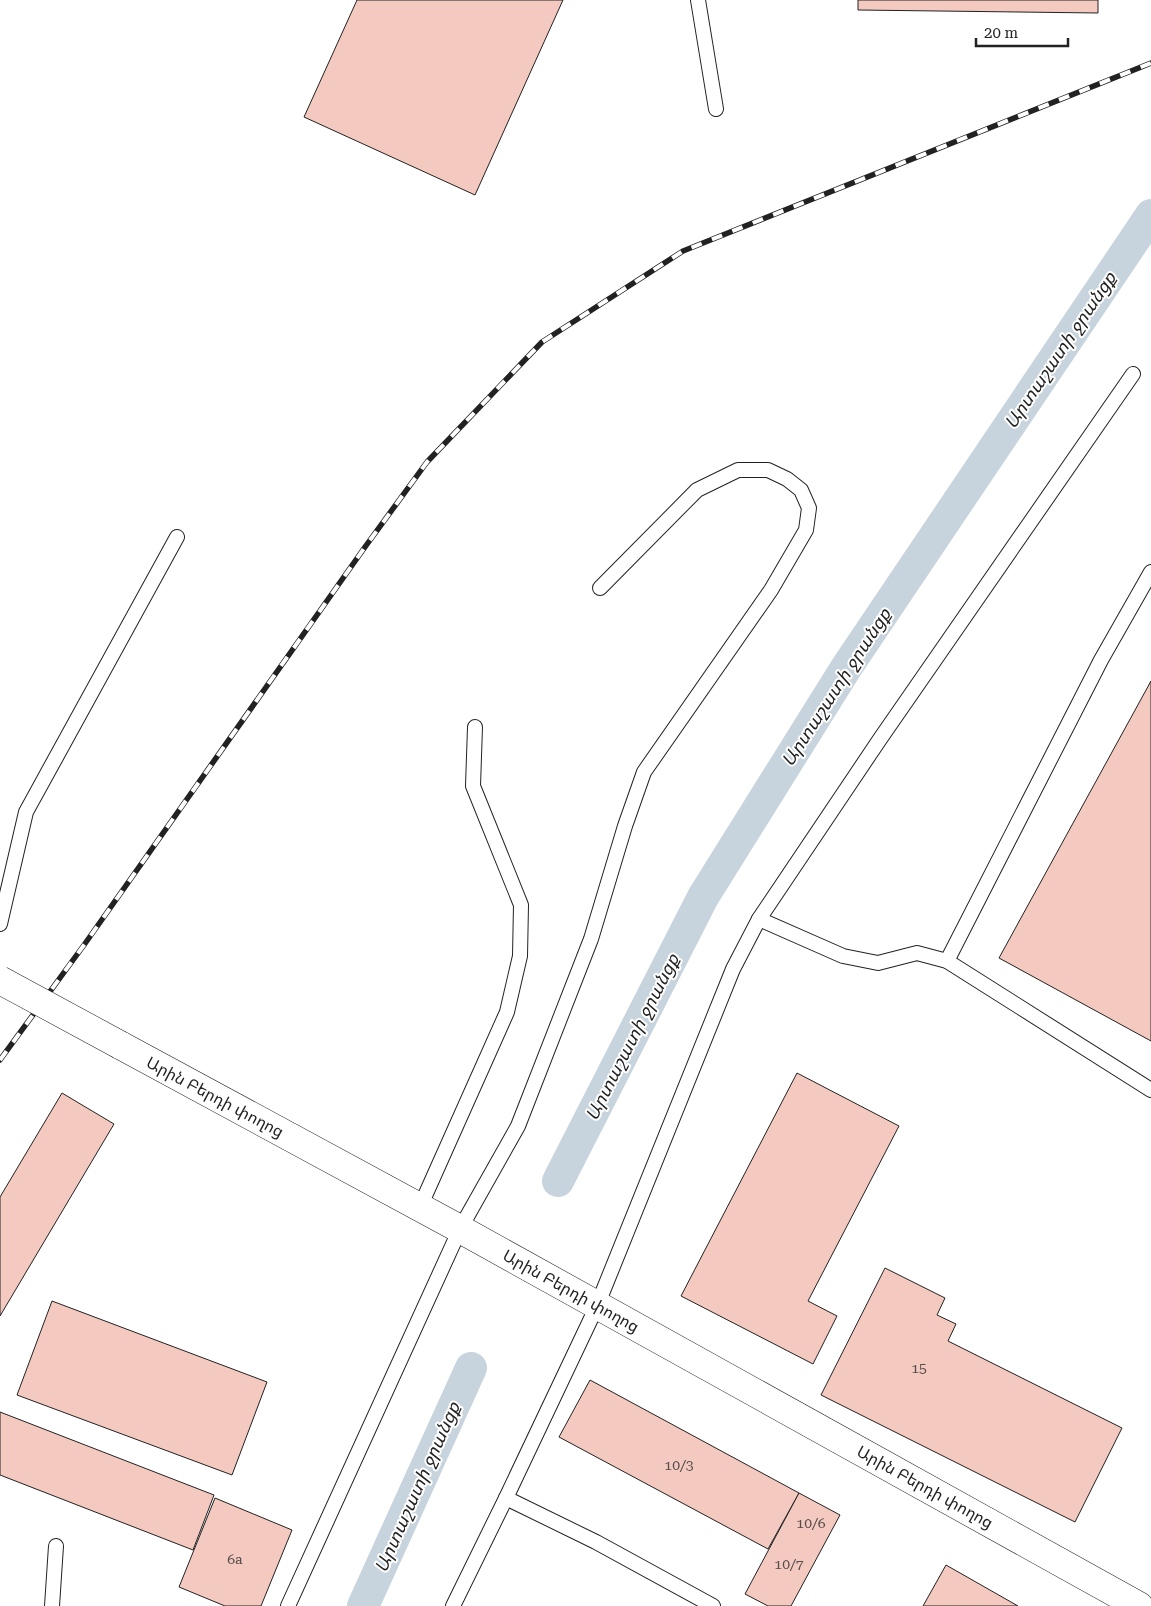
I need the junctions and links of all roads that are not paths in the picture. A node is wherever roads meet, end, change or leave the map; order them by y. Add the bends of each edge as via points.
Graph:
1 (698, 0) edge
2 (716, 109) dead end
3 (1133, 374) dead end
4 (177, 537) dead end
5 (1151, 572) edge
6 (600, 588) dead end
7 (475, 728) dead end
8 (759, 920) junction
9 (0, 924) edge
10 (947, 961) junction
11 (0, 980) edge
12 (1151, 1090) edge
13 (420, 1207) junction
14 (460, 1229) junction
15 (597, 1306) junction
16 (506, 1498) junction
17 (56, 1546) dead end
18 (52, 1606) edge
19 (288, 1606) edge
20 (453, 1606) edge
21 (713, 1606) edge
22 (1139, 1606) edge

1 - 2 lane
3 - 8 lane
4 - 9 lane via 26,812
5 - 10 lane via 1097,669
6 - 14 lane via 697,490 738,470 768,470 787,479 801,490 809,508 806,530 771,590 644,772 591,940 518,1126
7 - 13 lane via 473,786 521,905 520,956 507,1012
8 - 10 lane via 843,956 878,963 917,953
8 - 15 lane via 733,969
10 - 12 lane
11 - 13 street, Արին Բերդի փողոց, bridge
13 - 14 street, Արին Բերդի փողոց
14 - 15 street, Արին Բերդի փողոց
14 - 19 lane
15 - 16 lane
15 - 22 street, Արին Բերդի փողոց
16 - 20 lane
16 - 21 lane via 596,1542
17 - 18 lane

